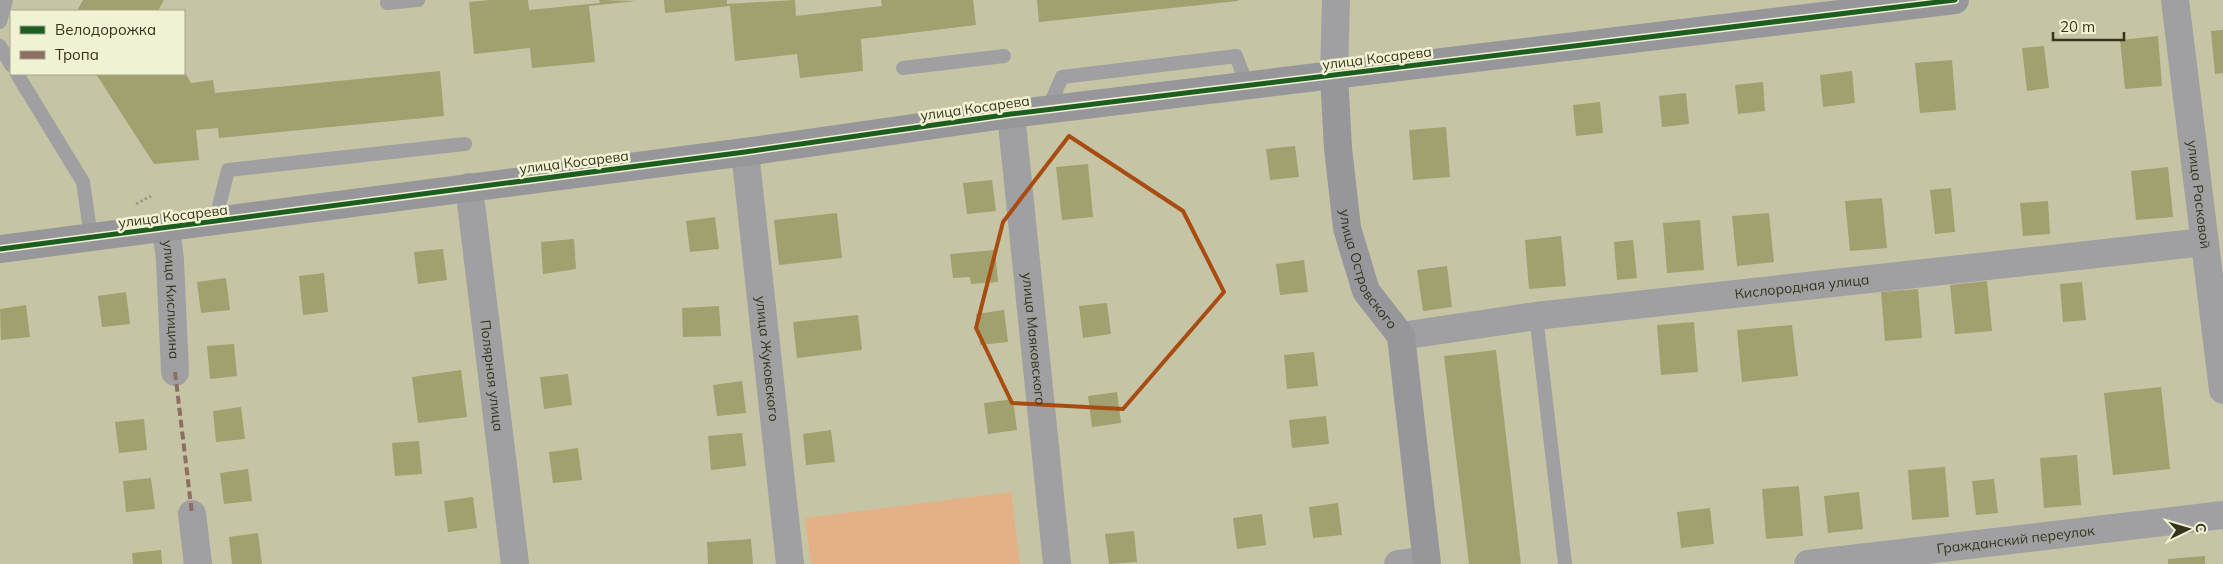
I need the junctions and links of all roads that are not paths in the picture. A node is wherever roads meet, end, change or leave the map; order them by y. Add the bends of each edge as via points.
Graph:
1 (6, 0) edge
2 (387, 0) edge
3 (418, 0) edge
4 (1336, 0) edge
5 (1955, 0) edge
6 (2175, 0) edge
7 (1835, 7) edge
8 (0, 22) edge
9 (0, 46) edge
10 (1004, 56) dead end
11 (10, 63) edge
12 (903, 68) dead end
13 (18, 75) edge
14 (1334, 75) junction
15 (1011, 114) junction
16 (465, 144) dead end
17 (745, 152) junction
18 (469, 187) junction
19 (216, 222) junction
20 (166, 228) junction
21 (90, 237) junction
22 (2204, 242) junction
23 (0, 249) edge
24 (1536, 316) junction
25 (1401, 336) junction
26 (175, 372) dead end
27 (2223, 390) edge
28 (192, 514) dead end
29 (2223, 516) edge
30 (1426, 562) edge
31 (198, 564) edge
32 (514, 564) edge
33 (790, 564) edge
34 (1057, 564) edge
35 (1398, 564) edge
36 (1565, 564) edge
37 (1808, 564) edge

1 - 8 lane
2 - 3 lane via 388,3
4 - 14 street, улица Островского
5 - 7 street, улица Косарева
6 - 22 street, улица Расковой
7 - 14 street, улица Косарева
9 - 11 lane
10 - 12 lane
13 - 21 lane via 83,182
14 - 15 street, улица Косарева
14 - 25 street, улица Островского via 1347,228 1366,291
15 - 17 street, улица Косарева
15 - 34 street, улица Маяковского
16 - 19 lane via 228,170
17 - 18 street, улица Косарева
17 - 33 street, улица Жуковского
18 - 19 street, улица Косарева
18 - 32 street, Полярная улица
19 - 20 street, улица Косарева
20 - 21 street, улица Косарева
20 - 26 street, улица Кислицина
21 - 23 street, улица Косарева
22 - 24 street, Кислородная улица
22 - 27 street, улица Расковой
24 - 25 street, Кислородная улица
24 - 36 lane
25 - 30 street, улица Островского
28 - 31 street
29 - 37 street, Гражданский переулок
30 - 35 street

